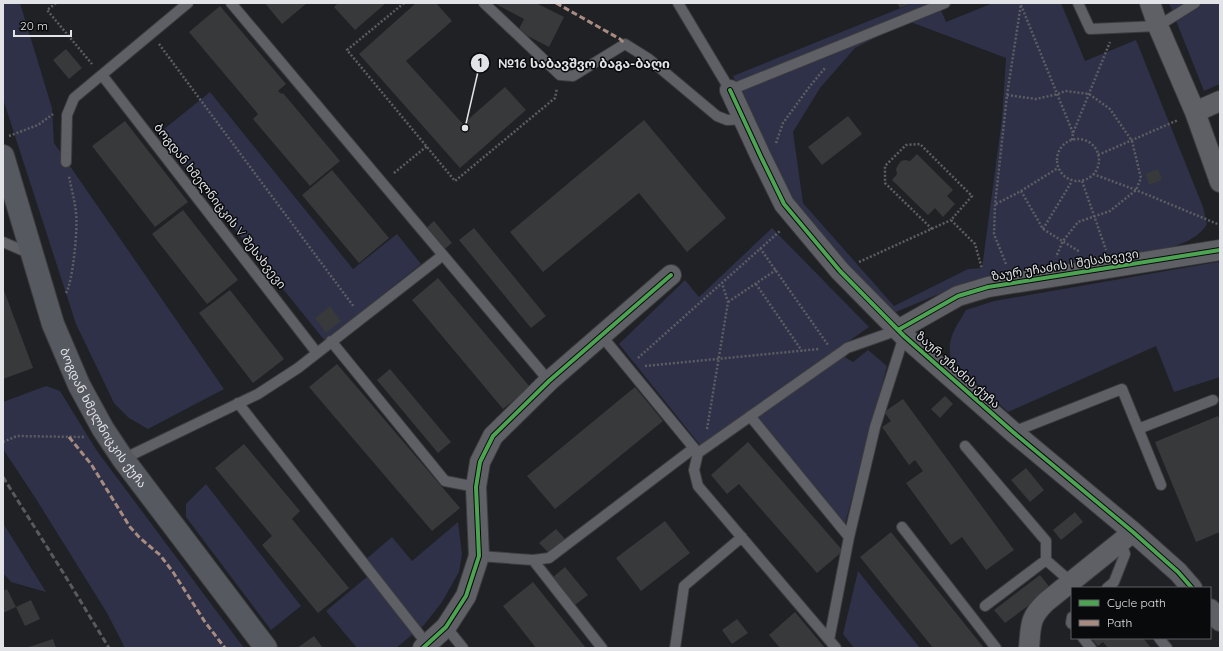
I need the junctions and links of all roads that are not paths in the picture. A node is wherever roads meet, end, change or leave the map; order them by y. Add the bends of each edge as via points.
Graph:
1 (188, 3) edge
2 (231, 3) edge
3 (484, 3) edge
4 (678, 3) edge
5 (945, 3) edge
6 (1078, 3) edge
7 (1150, 3) edge
8 (1195, 3) edge
9 (1158, 26) junction
10 (102, 75) junction
11 (730, 90) junction
12 (1220, 101) edge
13 (1195, 112) junction
14 (744, 119) junction
15 (3, 156) edge
16 (66, 162) road end
17 (1220, 182) edge
18 (3, 242) edge
19 (1220, 250) edge
20 (32, 255) junction
21 (443, 255) junction
22 (671, 275) dead end
23 (901, 333) junction
24 (601, 335) junction
25 (331, 341) junction
26 (317, 353) junction
27 (549, 381) junction
28 (1213, 400) dead end
29 (238, 403) junction
30 (750, 416) junction
31 (1138, 429) junction
32 (1013, 432) junction
33 (964, 446) dead end
34 (698, 450) junction
35 (123, 459) junction
36 (1161, 485) dead end
37 (476, 487) junction
38 (902, 527) dead end
39 (742, 537) junction
40 (849, 537) junction
41 (1127, 537) junction
42 (480, 556) junction
43 (533, 560) junction
44 (1046, 560) junction
45 (1071, 582) junction
46 (1113, 586) edge
47 (1191, 587) edge
48 (985, 606) dead end
49 (1211, 610) edge
50 (1220, 621) edge
51 (446, 627) junction
52 (1084, 639) edge
53 (1160, 639) edge
54 (829, 640) junction
55 (425, 646) edge
56 (266, 648) edge
57 (463, 648) edge
58 (602, 648) edge
59 (675, 648) edge
60 (836, 648) edge
61 (996, 648) edge
62 (1029, 648) edge
63 (1091, 648) edge
64 (1167, 648) edge

1 - 10 lane
2 - 21 lane
3 - 14 lane via 560,76 572,76 625,44 649,59 717,116 727,120
4 - 11 lane
5 - 11 lane
6 - 9 lane via 1090,29
7 - 9 street
8 - 9 lane
9 - 13 street
10 - 16 lane via 74,98 68,115
10 - 26 lane, ბოგდან ხმელნიცკის V შესახვევი
11 - 14 street, ზაურ უჩაძის ქუჩა
12 - 13 street
13 - 17 street
14 - 23 street, ზაურ უჩაძის ქუჩა via 784,204 840,271
15 - 20 main road, ბოგდან ხმელნიცკის ქუჩა
18 - 20 lane
19 - 23 street, ზაურ უჩაძის I შესახვევი via 988,287 958,296
20 - 35 main road, ბოგდან ხმელნიცკის ქუჩა via 51,317 79,385
21 - 25 lane
21 - 27 lane
22 - 24 street
23 - 30 lane via 847,348
23 - 32 street, ზაურ უჩაძის ქუჩა
23 - 40 lane
24 - 27 street
24 - 34 lane
25 - 26 lane
25 - 37 lane via 445,481
26 - 29 lane via 258,394
27 - 37 street via 493,436 480,462
28 - 31 lane
29 - 35 lane
29 - 55 lane
30 - 34 lane
30 - 40 lane
31 - 32 lane via 1122,389
31 - 36 lane
32 - 41 street, ზაურ უჩაძის ქუჩა
33 - 44 lane via 1046,542
34 - 39 lane via 694,470 698,486
34 - 43 lane via 549,558
35 - 56 main road, ბოგდან ხმელნიცკის ქუჩა
37 - 42 street
38 - 61 lane
39 - 54 lane
39 - 59 lane via 684,586
40 - 54 lane
41 - 45 street
41 - 46 lane via 1125,554
41 - 47 street, ზაურ უჩაძის ქუჩა via 1178,572
42 - 43 lane
42 - 51 street via 466,596
43 - 58 lane
44 - 45 lane
44 - 48 lane
45 - 62 street via 1036,612 1031,624
49 - 50 street
51 - 55 street
51 - 57 lane
52 - 63 lane
53 - 64 lane
54 - 60 lane

